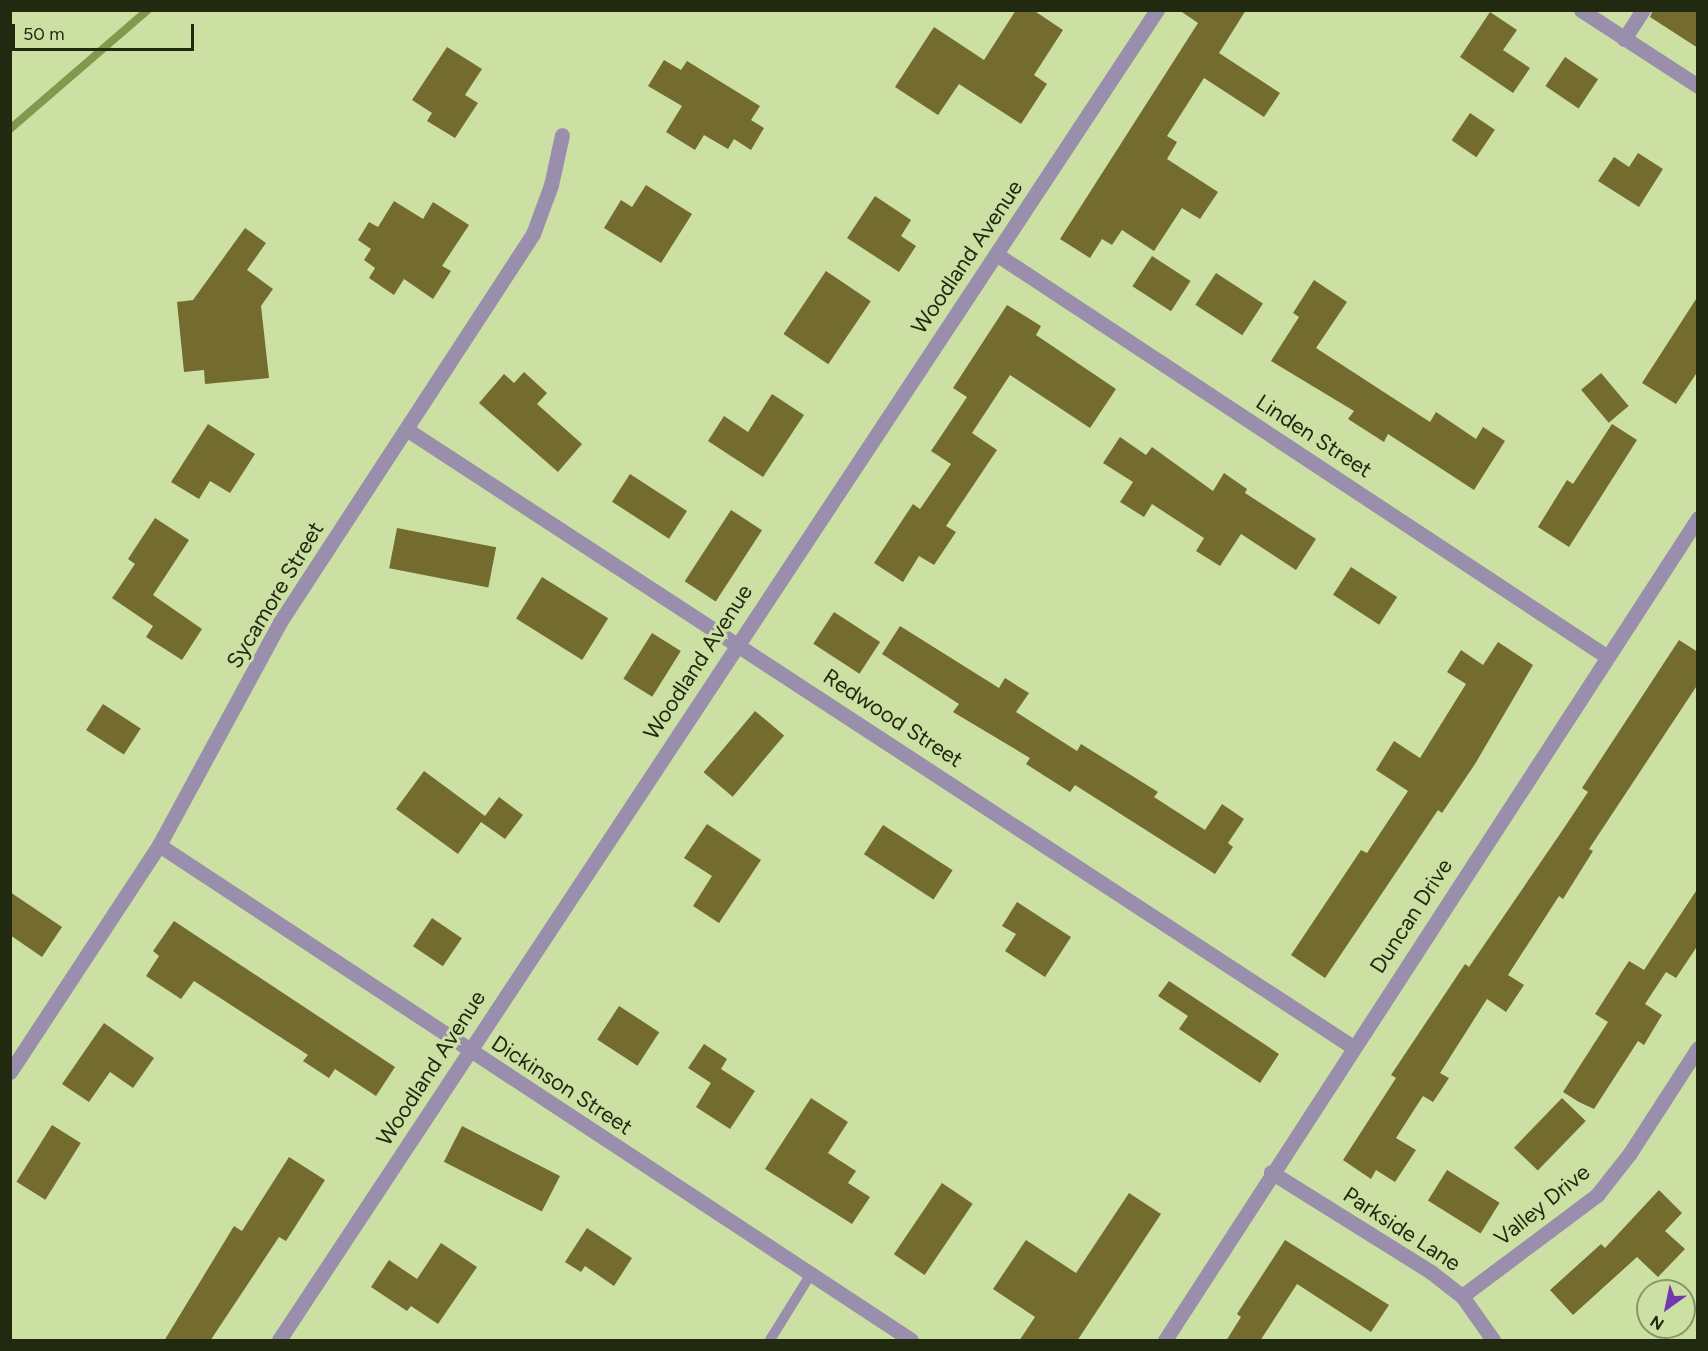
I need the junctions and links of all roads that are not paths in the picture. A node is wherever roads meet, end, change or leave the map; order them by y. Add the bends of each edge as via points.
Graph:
1 (1157, 10) edge
2 (1581, 10) edge
3 (1643, 10) edge
4 (1624, 39) junction
5 (1698, 86) edge
6 (562, 135) dead end
7 (996, 254) junction
8 (406, 429) junction
9 (1698, 518) edge
10 (738, 643) junction
11 (1606, 656) junction
12 (159, 845) junction
13 (1353, 1047) junction
14 (1698, 1048) edge
15 (469, 1051) junction
16 (10, 1072) edge
17 (1271, 1172) junction
18 (811, 1274) junction
19 (1462, 1296) junction
20 (279, 1341) edge
21 (770, 1341) edge
22 (911, 1341) edge
23 (1165, 1341) edge
24 (1493, 1341) edge

1 - 7 street, Woodland Avenue
2 - 4 street
3 - 4 street
4 - 5 street
6 - 8 street, Sycamore Street via 551,185 533,234
7 - 10 street, Woodland Avenue
7 - 11 street, Linden Street
8 - 10 street, Redwood Street
8 - 12 street, Sycamore Street via 280,622
9 - 11 street, Duncan Drive
10 - 13 street, Redwood Street
10 - 15 street, Woodland Avenue
11 - 13 street, Duncan Drive
12 - 15 street, Dickinson Street
12 - 16 street, Sycamore Street
13 - 17 street, Duncan Drive
14 - 19 street, Valley Drive via 1630,1153 1597,1195
15 - 18 street, Dickinson Street
15 - 20 street, Woodland Avenue
17 - 19 street, Parkside Lane via 1431,1272
17 - 23 street, Duncan Drive
18 - 21 lane
18 - 22 street, Dickinson Street
19 - 24 street, Parkside Lane

